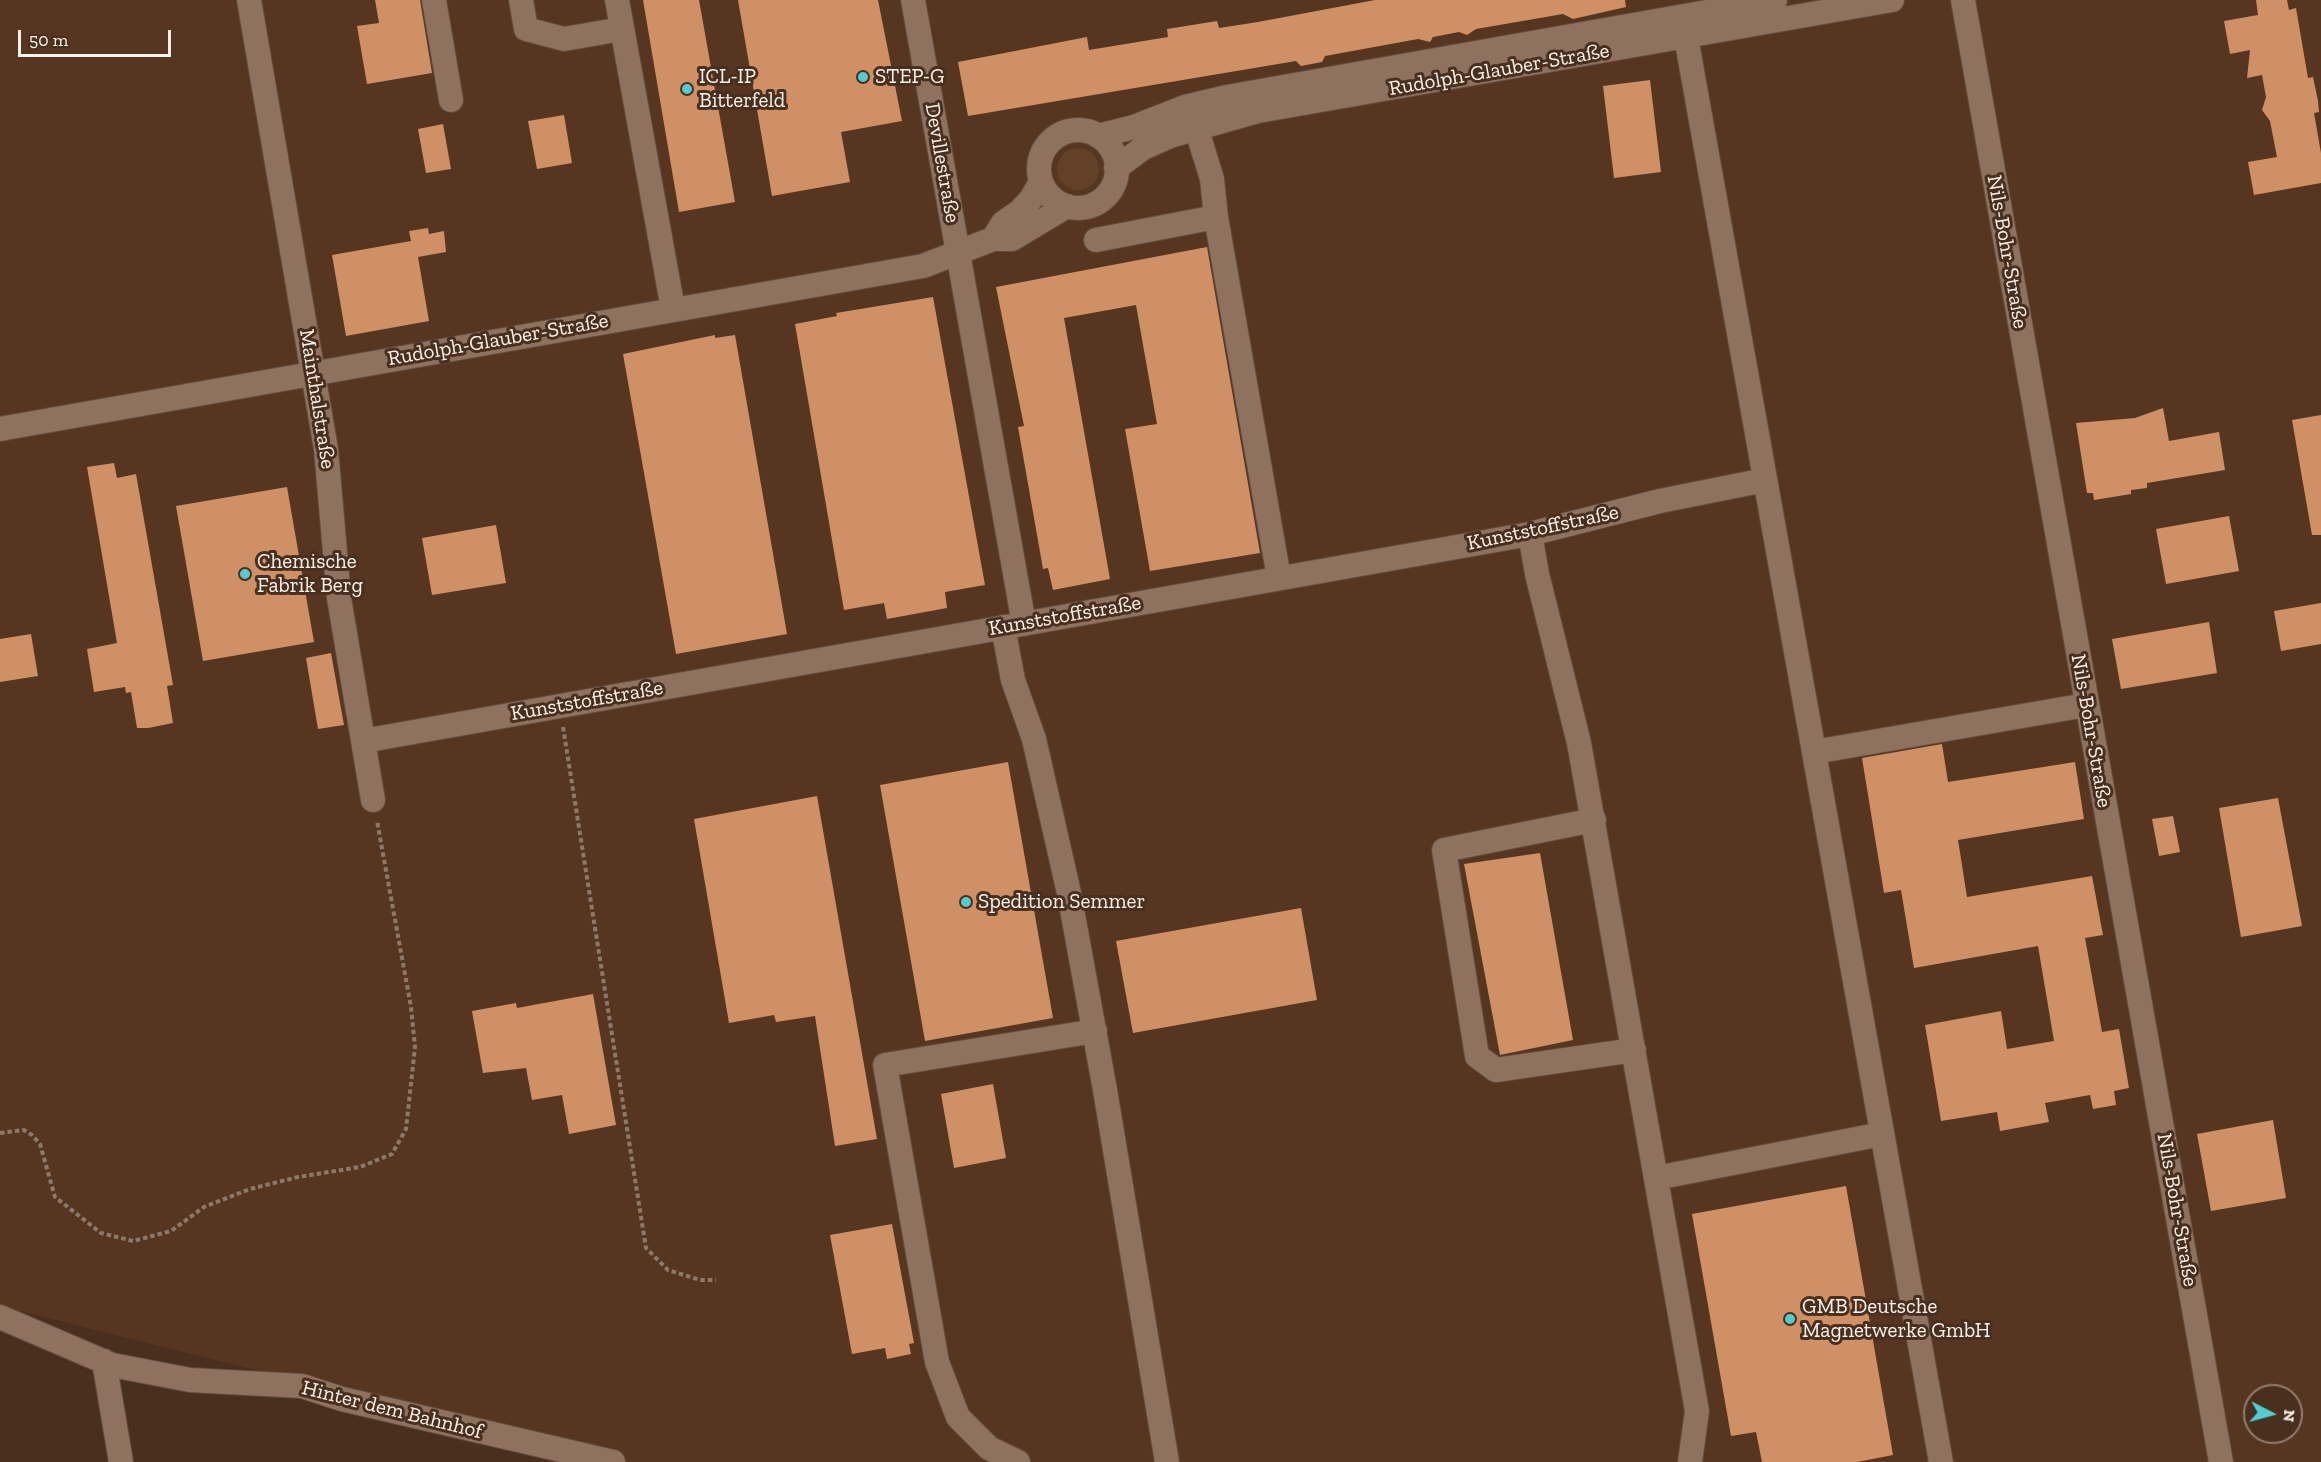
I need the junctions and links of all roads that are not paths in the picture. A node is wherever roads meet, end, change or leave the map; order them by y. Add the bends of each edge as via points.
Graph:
1 (249, 0) edge
2 (434, 0) edge
3 (521, 0) edge
4 (617, 0) edge
5 (913, 0) edge
6 (1775, 0) edge
7 (1892, 0) edge
8 (1963, 0) edge
9 (1691, 22) edge
10 (622, 29) junction
11 (452, 100) dead end
12 (1196, 127) junction
13 (1098, 136) junction
14 (1116, 168) junction
15 (1041, 182) junction
16 (1067, 206) junction
17 (1216, 217) junction
18 (993, 239) junction
19 (1096, 240) dead end
20 (957, 254) junction
21 (673, 309) junction
22 (312, 373) junction
23 (0, 429) edge
24 (1765, 480) junction
25 (1530, 534) junction
26 (1279, 578) junction
27 (1013, 626) junction
28 (2086, 705) junction
29 (363, 741) junction
30 (1814, 752) junction
31 (373, 800) road end
32 (1593, 820) junction
33 (1095, 1031) junction
34 (1634, 1050) junction
35 (1882, 1134) junction
36 (1656, 1178) junction
37 (0, 1317) edge
38 (104, 1361) junction
39 (121, 1462) edge
40 (613, 1462) edge
41 (1018, 1462) edge
42 (1167, 1462) edge
43 (1690, 1462) edge
44 (1941, 1462) edge
45 (2221, 1462) edge

1 - 22 street, Mainthalstraße
2 - 11 street
3 - 10 street via 526,29 564,39
4 - 10 street
5 - 20 street, Devillestraße
6 - 9 street, Rudolph-Glauber-Straße
7 - 9 street, Rudolph-Glauber-Straße
8 - 28 street, Nils-Bohr-Straße
9 - 12 street, Rudolph-Glauber-Straße
9 - 13 street, Rudolph-Glauber-Straße via 1227,98 1185,107
9 - 24 street
10 - 21 street
12 - 14 street, Rudolph-Glauber-Straße via 1143,148
12 - 17 street via 1212,179
13 - 14 street via 1111,150
13 - 15 street, Rudolph-Glauber-Straße via 1071,131 1053,139 1039,163
14 - 16 street, Rudolph-Glauber-Straße via 1114,182 1101,200 1088,206
15 - 16 street via 1048,195
15 - 18 street, Rudolph-Glauber-Straße
16 - 18 street, Rudolph-Glauber-Straße via 1012,239
17 - 19 street
17 - 26 street
18 - 20 street, Rudolph-Glauber-Straße
20 - 21 street, Rudolph-Glauber-Straße via 923,266
20 - 27 street, Devillestraße
21 - 22 street, Rudolph-Glauber-Straße
22 - 23 street, Rudolph-Glauber-Straße
22 - 29 street, Mainthalstraße via 330,475 339,598
24 - 25 street, Kunststoffstraße via 1660,501
24 - 30 street
25 - 26 street, Kunststoffstraße
25 - 32 street
26 - 27 street, Kunststoffstraße
27 - 29 street, Kunststoffstraße
27 - 33 street, Devillestraße via 1013,680 1039,761
28 - 30 street
28 - 45 street, Nils-Bohr-Straße
29 - 31 street, Mainthalstraße
30 - 35 street
32 - 34 street
32 - 34 street via 1444,850 1477,1056 1496,1070
33 - 41 street via 885,1065 937,1362 958,1417 989,1448
33 - 42 street, Devillestraße
34 - 36 street
35 - 36 street
35 - 44 street
36 - 43 street via 1697,1411
37 - 38 street, Hinter dem Bahnhof
38 - 39 street
38 - 40 street, Hinter dem Bahnhof via 190,1380 302,1386

